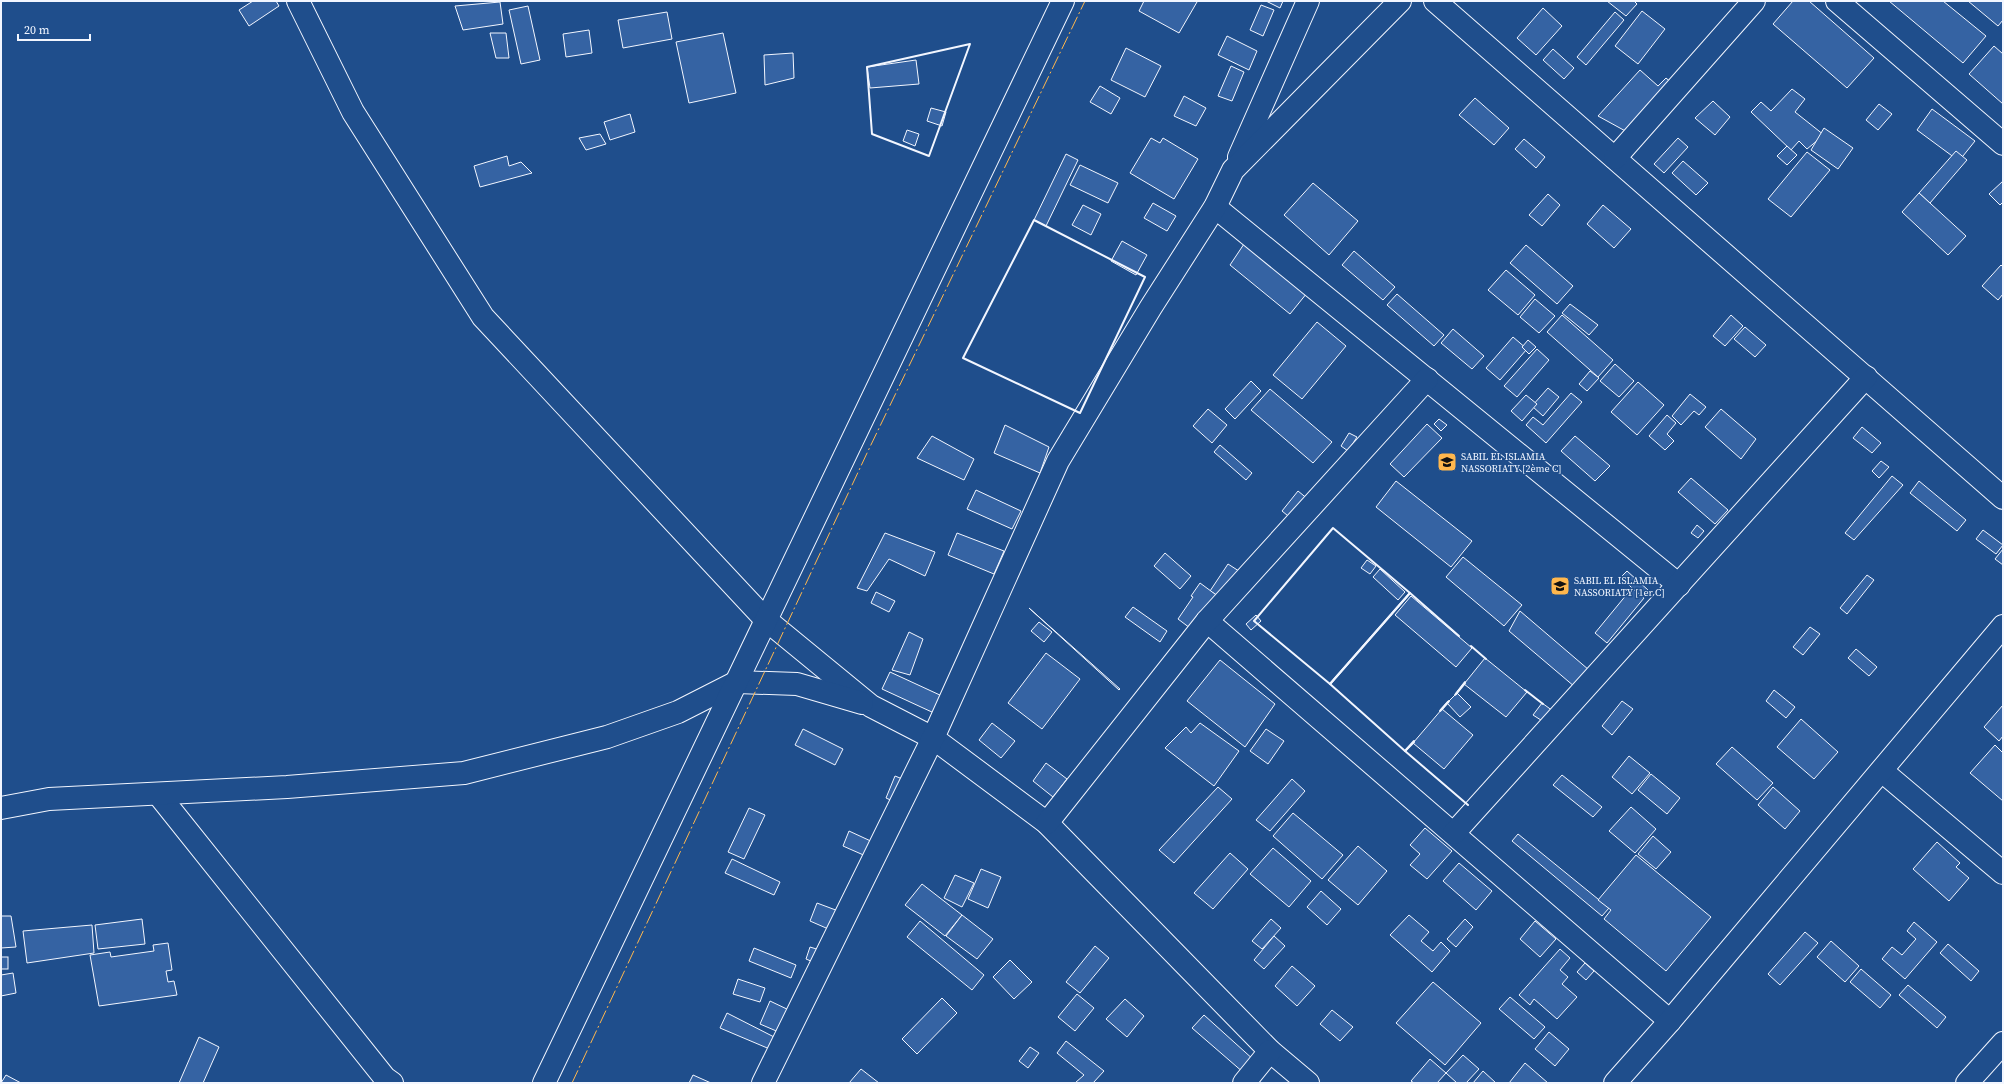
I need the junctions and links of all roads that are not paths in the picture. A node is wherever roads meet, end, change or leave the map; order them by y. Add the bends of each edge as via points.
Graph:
1 (298, 1) edge
2 (1063, 1) edge
3 (1308, 1) edge
4 (1400, 1) edge
5 (1435, 1) edge
6 (1754, 1) edge
7 (1837, 1) edge
8 (2003, 144) edge
9 (1615, 158) junction
10 (1233, 170) junction
11 (1215, 207) junction
12 (1866, 377) junction
13 (1427, 380) junction
14 (2003, 498) edge
15 (1679, 585) junction
16 (765, 619) junction
17 (1207, 621) junction
18 (2003, 626) edge
19 (737, 682) junction
20 (871, 706) junction
21 (932, 738) junction
22 (1882, 771) junction
23 (158, 794) junction
24 (1, 808) edge
25 (1047, 823) junction
26 (1454, 833) junction
27 (2003, 873) edge
28 (1670, 1021) junction
29 (2003, 1043) edge
30 (1270, 1051) junction
31 (392, 1083) edge
32 (544, 1083) edge
33 (763, 1083) edge
34 (1244, 1083) edge
35 (1308, 1083) edge
36 (1615, 1083) edge
37 (1967, 1083) edge

1 - 16 street via 353,112 483,317
2 - 16 street
3 - 10 street
4 - 10 street
5 - 9 street
6 - 9 street
7 - 8 street
9 - 12 street
10 - 11 street
11 - 13 street
11 - 21 street via 1058,461
12 - 14 street
12 - 15 street
13 - 15 street
13 - 17 street
15 - 26 street
16 - 19 street
16 - 20 street
17 - 25 street
17 - 26 street
18 - 22 street
19 - 20 street via 798,684
19 - 23 street via 678,712 607,737 464,773
19 - 32 street
20 - 21 street
21 - 25 street
21 - 33 street
22 - 27 street
22 - 28 street
23 - 24 street via 49,799
23 - 31 street via 385,1078
25 - 30 street
26 - 28 street
28 - 36 street
29 - 37 street
30 - 34 street
30 - 35 street

